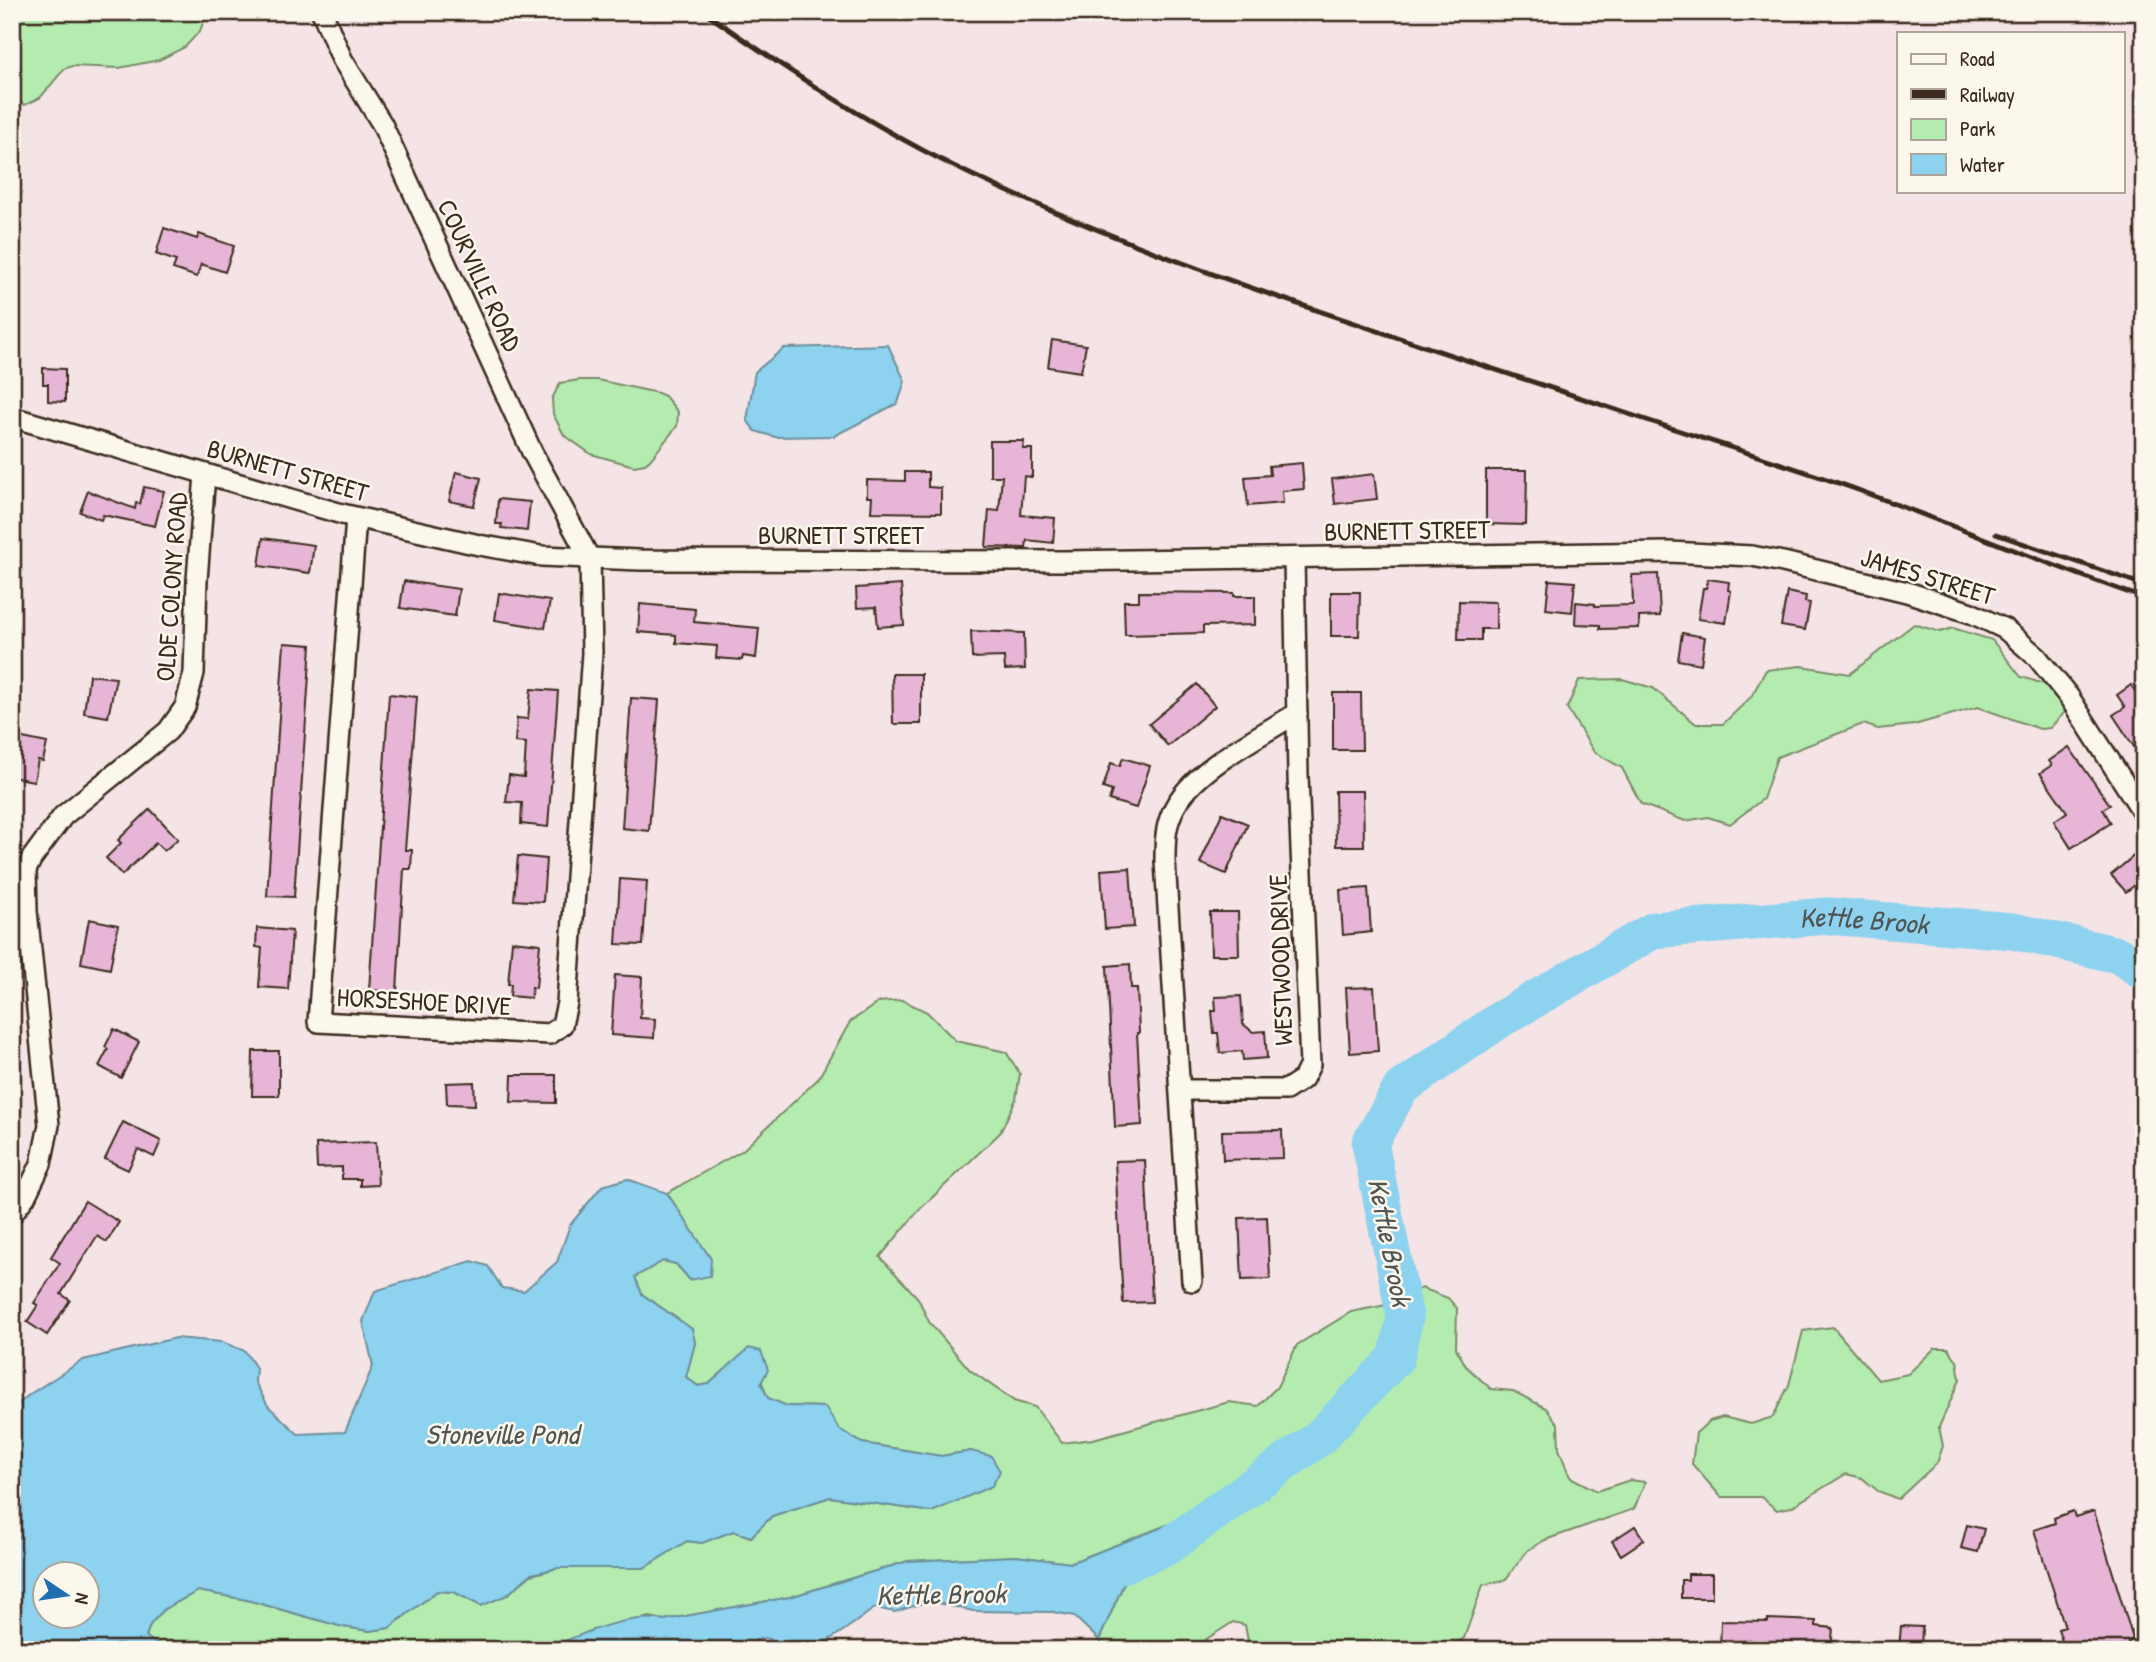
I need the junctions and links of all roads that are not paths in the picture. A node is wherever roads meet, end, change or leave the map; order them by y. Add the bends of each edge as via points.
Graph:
1 (322, 12) edge
2 (12, 417) edge
3 (205, 474) junction
4 (356, 517) junction
5 (1687, 553) joint
6 (1294, 558) junction
7 (590, 559) junction
8 (1297, 713) junction
9 (2144, 814) edge
10 (1181, 1090) junction
11 (12, 1214) edge
12 (1192, 1281) dead end

1 - 7 street, COURVILLE ROAD via 342,59 382,124 532,452
2 - 3 street, BURNETT STREET
3 - 4 street, BURNETT STREET
3 - 11 street, OLDE COLONY ROAD via 194,673 185,707 168,731 63,816 26,870 49,1125 41,1164
4 - 7 street, BURNETT STREET via 523,554
4 - 7 street, HORSESHOE DRIVE via 318,1022 544,1034 562,1025 592,653
5 - 6 street, BURNETT STREET
5 - 9 street, JAMES STREET via 1783,562 1907,592 2006,630 2037,657 2069,697
6 - 7 street, BURNETT STREET
6 - 8 street, WESTWOOD DRIVE
8 - 10 street via 1199,776 1184,791 1167,826 1165,861
8 - 10 street, WESTWOOD DRIVE via 1310,1065 1303,1079 1286,1090
10 - 12 street

